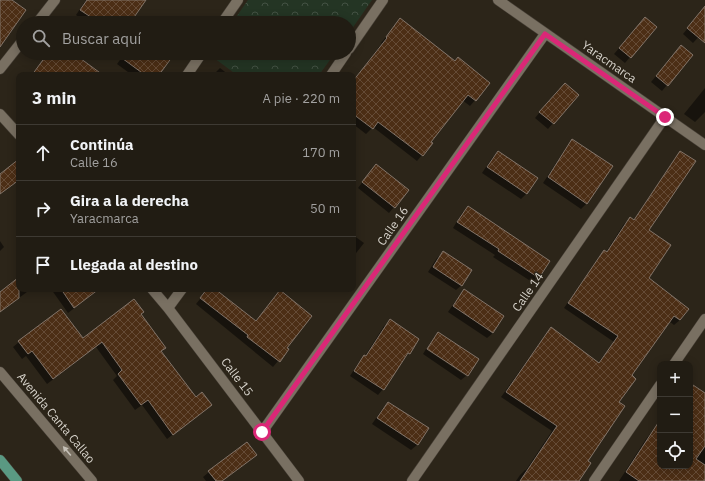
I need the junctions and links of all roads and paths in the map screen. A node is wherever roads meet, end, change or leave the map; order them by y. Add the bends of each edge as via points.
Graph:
1 (55, 0) edge
2 (238, 0) edge
3 (384, 0) edge
4 (498, 0) edge
5 (42, 16) edge
6 (227, 16) edge
7 (545, 34) junction
8 (356, 39) edge
9 (16, 49) edge
10 (197, 60) edge
11 (341, 60) edge
12 (0, 69) edge
13 (189, 72) edge
14 (333, 72) edge
15 (0, 114) edge
16 (665, 117) junction
17 (16, 132) edge
18 (705, 145) edge
19 (155, 292) edge
20 (180, 292) edge
21 (168, 308) junction
22 (705, 319) edge
23 (676, 361) edge
24 (0, 372) edge
25 (657, 389) edge
26 (262, 432) junction
27 (0, 460) edge
28 (16, 481) edge
29 (92, 481) edge
30 (299, 481) edge
31 (412, 481) edge
32 (594, 481) edge

1 - 5 street
2 - 6 street
3 - 8 street
4 - 7 street, Yaracmarca
7 - 16 street, Yaracmarca
7 - 26 street, Calle 16
9 - 12 street
10 - 13 street
11 - 14 street
15 - 17 street
16 - 18 street, Yaracmarca
16 - 31 street, Calle 14
19 - 21 street, Calle 15
20 - 21 street
21 - 26 street, Calle 15
22 - 23 street
29 -> 24 street, Avenida Canta Callao
25 - 32 street
26 - 30 street, Calle 15
27 - 28 main road

